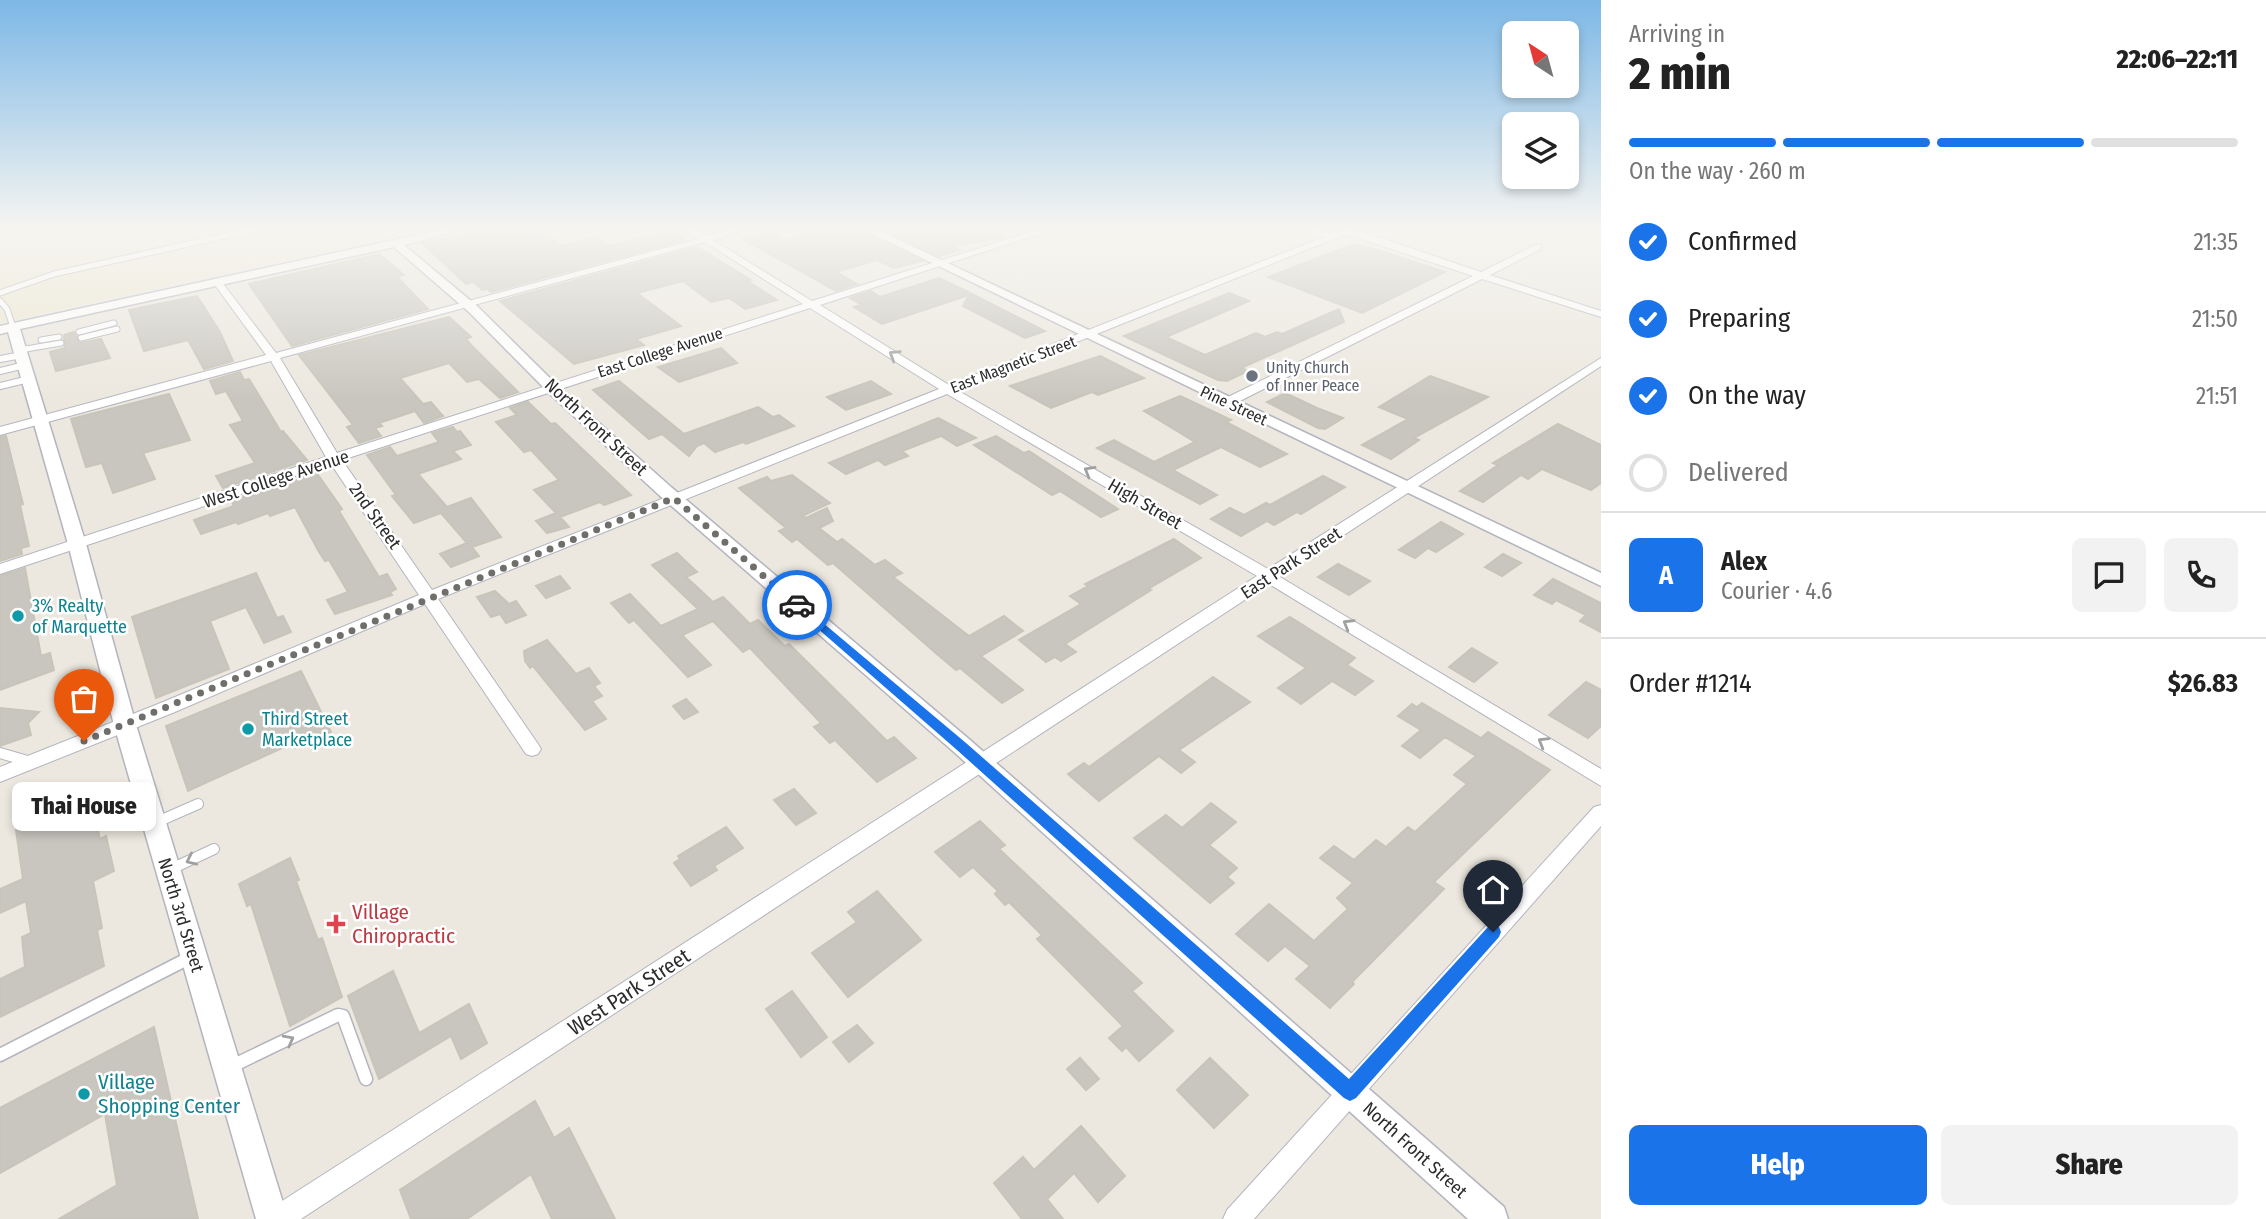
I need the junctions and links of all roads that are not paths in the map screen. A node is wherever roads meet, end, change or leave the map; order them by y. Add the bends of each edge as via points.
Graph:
1 (20, 286) edge
2 (209, 286) edge
3 (220, 286) edge
4 (446, 286) edge
5 (536, 286) edge
6 (781, 286) edge
7 (870, 286) edge
8 (987, 286) edge
9 (1211, 286) edge
10 (1463, 286) edge
11 (1514, 286) edge
12 (0, 293) edge
13 (0, 301) edge
14 (811, 304) junction
15 (468, 305) junction
16 (1601, 314) edge
17 (115, 326) dead end
18 (80, 335) dead end
19 (1087, 335) junction
20 (17, 351) edge
21 (274, 357) junction
22 (1601, 361) edge
23 (0, 371) edge
24 (0, 386) edge
25 (551, 387) junction
26 (948, 388) junction
27 (1228, 402) junction
28 (41, 421) junction
29 (0, 431) edge
30 (335, 459) junction
31 (1406, 488) junction
32 (674, 498) junction
33 (77, 544) junction
34 (0, 569) edge
35 (1270, 577) junction
36 (1601, 580) edge
37 (430, 597) junction
38 (125, 725) junction
39 (533, 749) dead end
40 (0, 753) edge
41 (31, 762) junction
42 (981, 764) junction
43 (0, 775) edge
44 (1601, 778) edge
45 (198, 804) dead end
46 (1601, 813) edge
47 (154, 824) junction
48 (214, 849) dead end
49 (168, 870) junction
50 (193, 955) junction
51 (0, 1055) edge
52 (227, 1068) junction
53 (366, 1079) dead end
54 (1350, 1092) junction
55 (272, 1219) edge
56 (277, 1219) edge
57 (1236, 1219) edge
58 (1492, 1219) edge

1 - 12 lane
2 - 20 street
3 - 21 street, 2nd Street
4 - 15 street, North Front Street
5 - 15 street
6 - 14 street, High Street
7 - 14 street, East College Avenue
8 - 19 street, Pine Street
9 - 19 street, East Magnetic Street
10 - 27 street
11 - 16 street
13 - 20 lane via 7,309
14 - 25 street, East College Avenue
26 -> 14 street, High Street
15 - 21 street
15 - 25 street, North Front Street
17 - 18 lane
19 - 26 street, East Magnetic Street
19 - 27 street, Pine Street
20 - 20 lane via 60,340
20 - 23 lane
20 - 24 lane
20 - 28 street, North 3rd Street
21 - 28 street
21 - 30 street, 2nd Street
22 - 31 street, East Park Street
25 - 30 street, West College Avenue
25 - 32 street, North Front Street
26 - 32 street, East Magnetic Street
35 -> 26 street, High Street
27 - 31 street, Pine Street
28 - 29 street
28 - 33 street, North 3rd Street
30 - 33 street, West College Avenue
30 - 37 street, 2nd Street
31 - 35 street, East Park Street
31 - 36 street, Pine Street
32 - 37 street, East Magnetic Street
32 - 42 street, North Front Street
33 - 34 street, West College Avenue
33 - 38 street, North 3rd Street
35 - 42 street, East Park Street
44 -> 35 street, High Street
37 - 38 street, East Magnetic Street
37 - 39 street, 2nd Street
38 - 41 street, East Magnetic Street
38 - 47 street, North 3rd Street
40 - 41 lane
41 - 43 street, East Magnetic Street
42 - 54 street, North Front Street
42 - 56 street, West Park Street
45 - 47 lane
46 - 54 street
47 - 49 street, North 3rd Street
48 -> 49 lane
49 - 50 street, North 3rd Street
50 - 51 lane
50 - 52 street, North 3rd Street
52 -> 53 lane via 338,1015 343,1016
52 - 55 street, North 3rd Street
54 - 57 street
54 - 58 street, North Front Street

